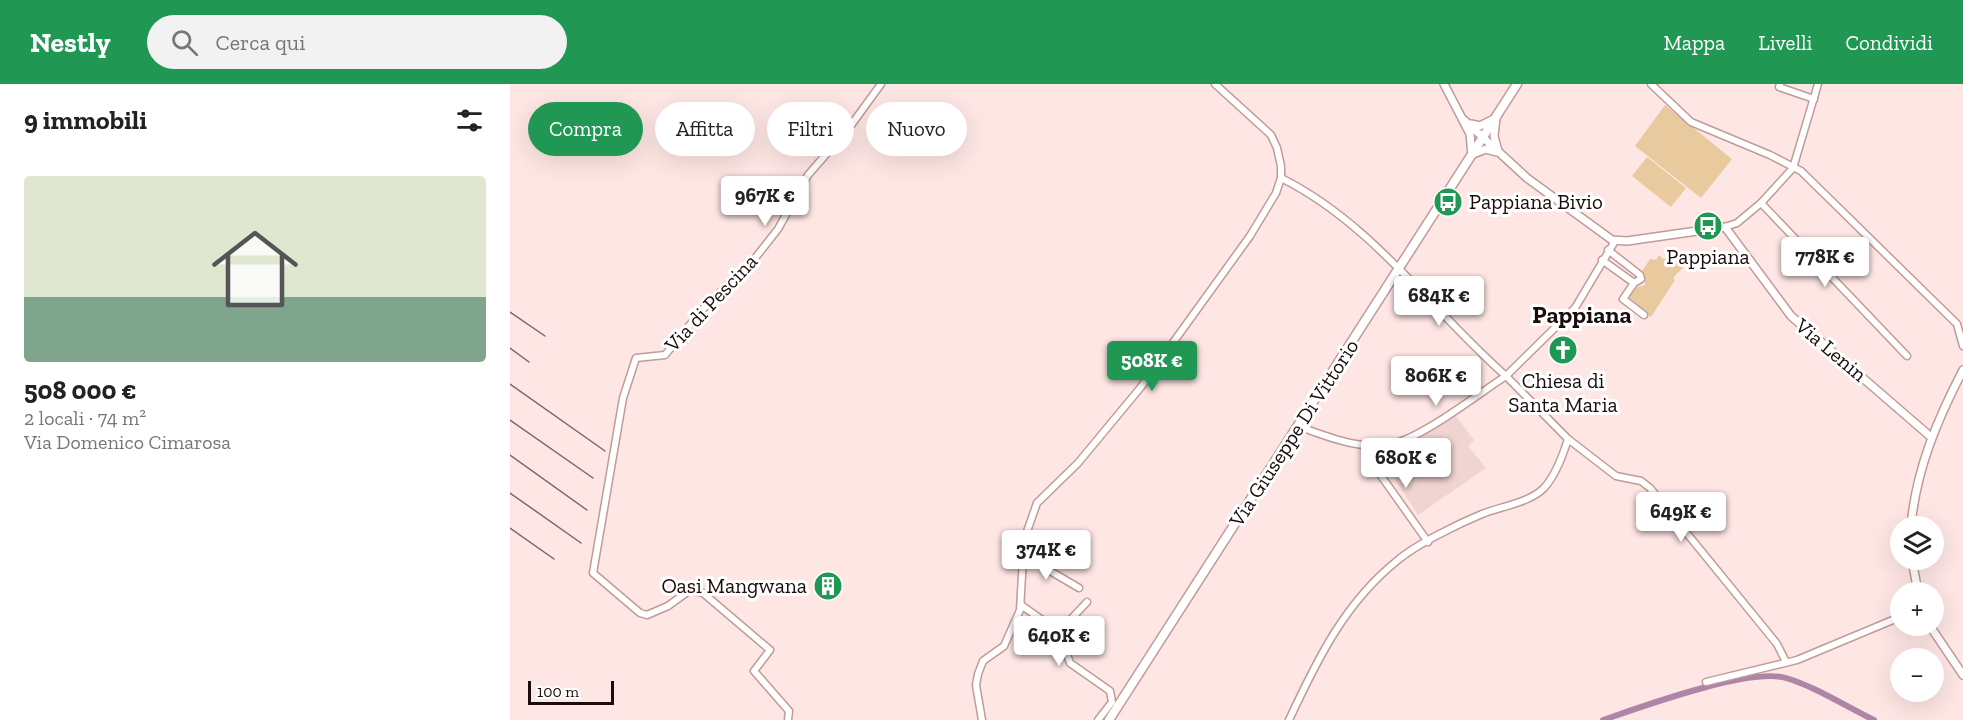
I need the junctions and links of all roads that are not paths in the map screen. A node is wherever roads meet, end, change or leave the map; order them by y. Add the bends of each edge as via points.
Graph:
1 (881, 84) edge
2 (1215, 84) edge
3 (1444, 84) edge
4 (1517, 84) edge
5 (1651, 84) edge
6 (1780, 84) edge
7 (1818, 84) edge
8 (1814, 99) junction
9 (1496, 118) junction
10 (1464, 120) junction
11 (1482, 138) junction
12 (1499, 153) junction
13 (1472, 155) junction
14 (1793, 168) junction
15 (1281, 178) junction
16 (1761, 203) junction
17 (1725, 228) junction
18 (1615, 241) junction
19 (1608, 250) junction
20 (1602, 260) junction
21 (1399, 269) junction
22 (1634, 283) junction
23 (1644, 315) dead end
24 (1963, 346) edge
25 (1907, 356) dead end
26 (1963, 370) edge
27 (1506, 376) junction
28 (1298, 426) junction
29 (1931, 437) junction
30 (1568, 439) junction
31 (1367, 444) junction
32 (1912, 516) edge
33 (1428, 542) junction
34 (1023, 555) junction
35 (1079, 588) dead end
36 (1087, 602) dead end
37 (1021, 605) junction
38 (1890, 622) edge
39 (1059, 632) junction
40 (1937, 636) edge
41 (1786, 662) junction
42 (1963, 675) edge
43 (1706, 682) dead end
44 (788, 720) edge
45 (982, 720) edge
46 (1098, 720) edge
47 (1110, 720) edge
48 (1289, 720) edge

1 - 44 street, Via di Pescina via 808,175 786,218 756,257 703,309 669,351 661,357 636,358 623,398 593,573 644,615 653,614 690,590 711,600 770,650 754,671 789,711
2 - 15 street via 1271,135 1279,153
3 - 10 street
4 - 9 main road, Via Giuseppe Di Vittorio
5 - 14 street via 1691,122
6 - 8 street via 1779,87
7 - 8 street
8 - 14 street
9 - 10 street via 1480,126
9 - 11 main road, Via Giuseppe Di Vittorio
9 - 12 street via 1494,136
10 - 11 street
10 - 13 street via 1472,140
11 - 12 street
11 - 13 main road, Via Giuseppe Di Vittorio
12 - 13 street via 1486,149
12 - 18 street via 1563,206
13 - 21 main road, Via Giuseppe Di Vittorio
14 - 16 street
14 - 24 street via 1810,179 1957,324
15 - 21 street via 1342,219
15 - 34 street via 1266,212 1141,387 1078,463 1037,503 1025,532
16 - 17 street
16 - 25 street
17 - 18 street
17 - 29 street, Via Lenin via 1791,316
18 - 19 street
19 - 20 street
19 - 22 street via 1640,275 1641,279
20 - 22 street
20 - 27 street via 1575,308
21 - 27 street
21 - 28 main road, Via Giuseppe Di Vittorio
22 - 23 street via 1623,298
26 - 29 street
27 - 30 street
27 - 31 street via 1407,439
28 - 31 street via 1329,438
28 - 47 main road, Via Giuseppe Di Vittorio
29 - 32 street
30 - 33 street via 1552,476 1540,491 1480,515
30 - 41 street via 1616,476 1641,481 1650,488 1777,644
31 - 33 street via 1372,463
33 - 48 street via 1399,558 1356,599 1318,658
34 - 35 street
34 - 37 street
36 - 39 street
37 - 39 street
37 - 45 street via 1004,646 979,669 976,685
38 - 41 street
39 - 46 street via 1070,663 1110,691 1111,704
40 - 42 street
41 - 43 street

